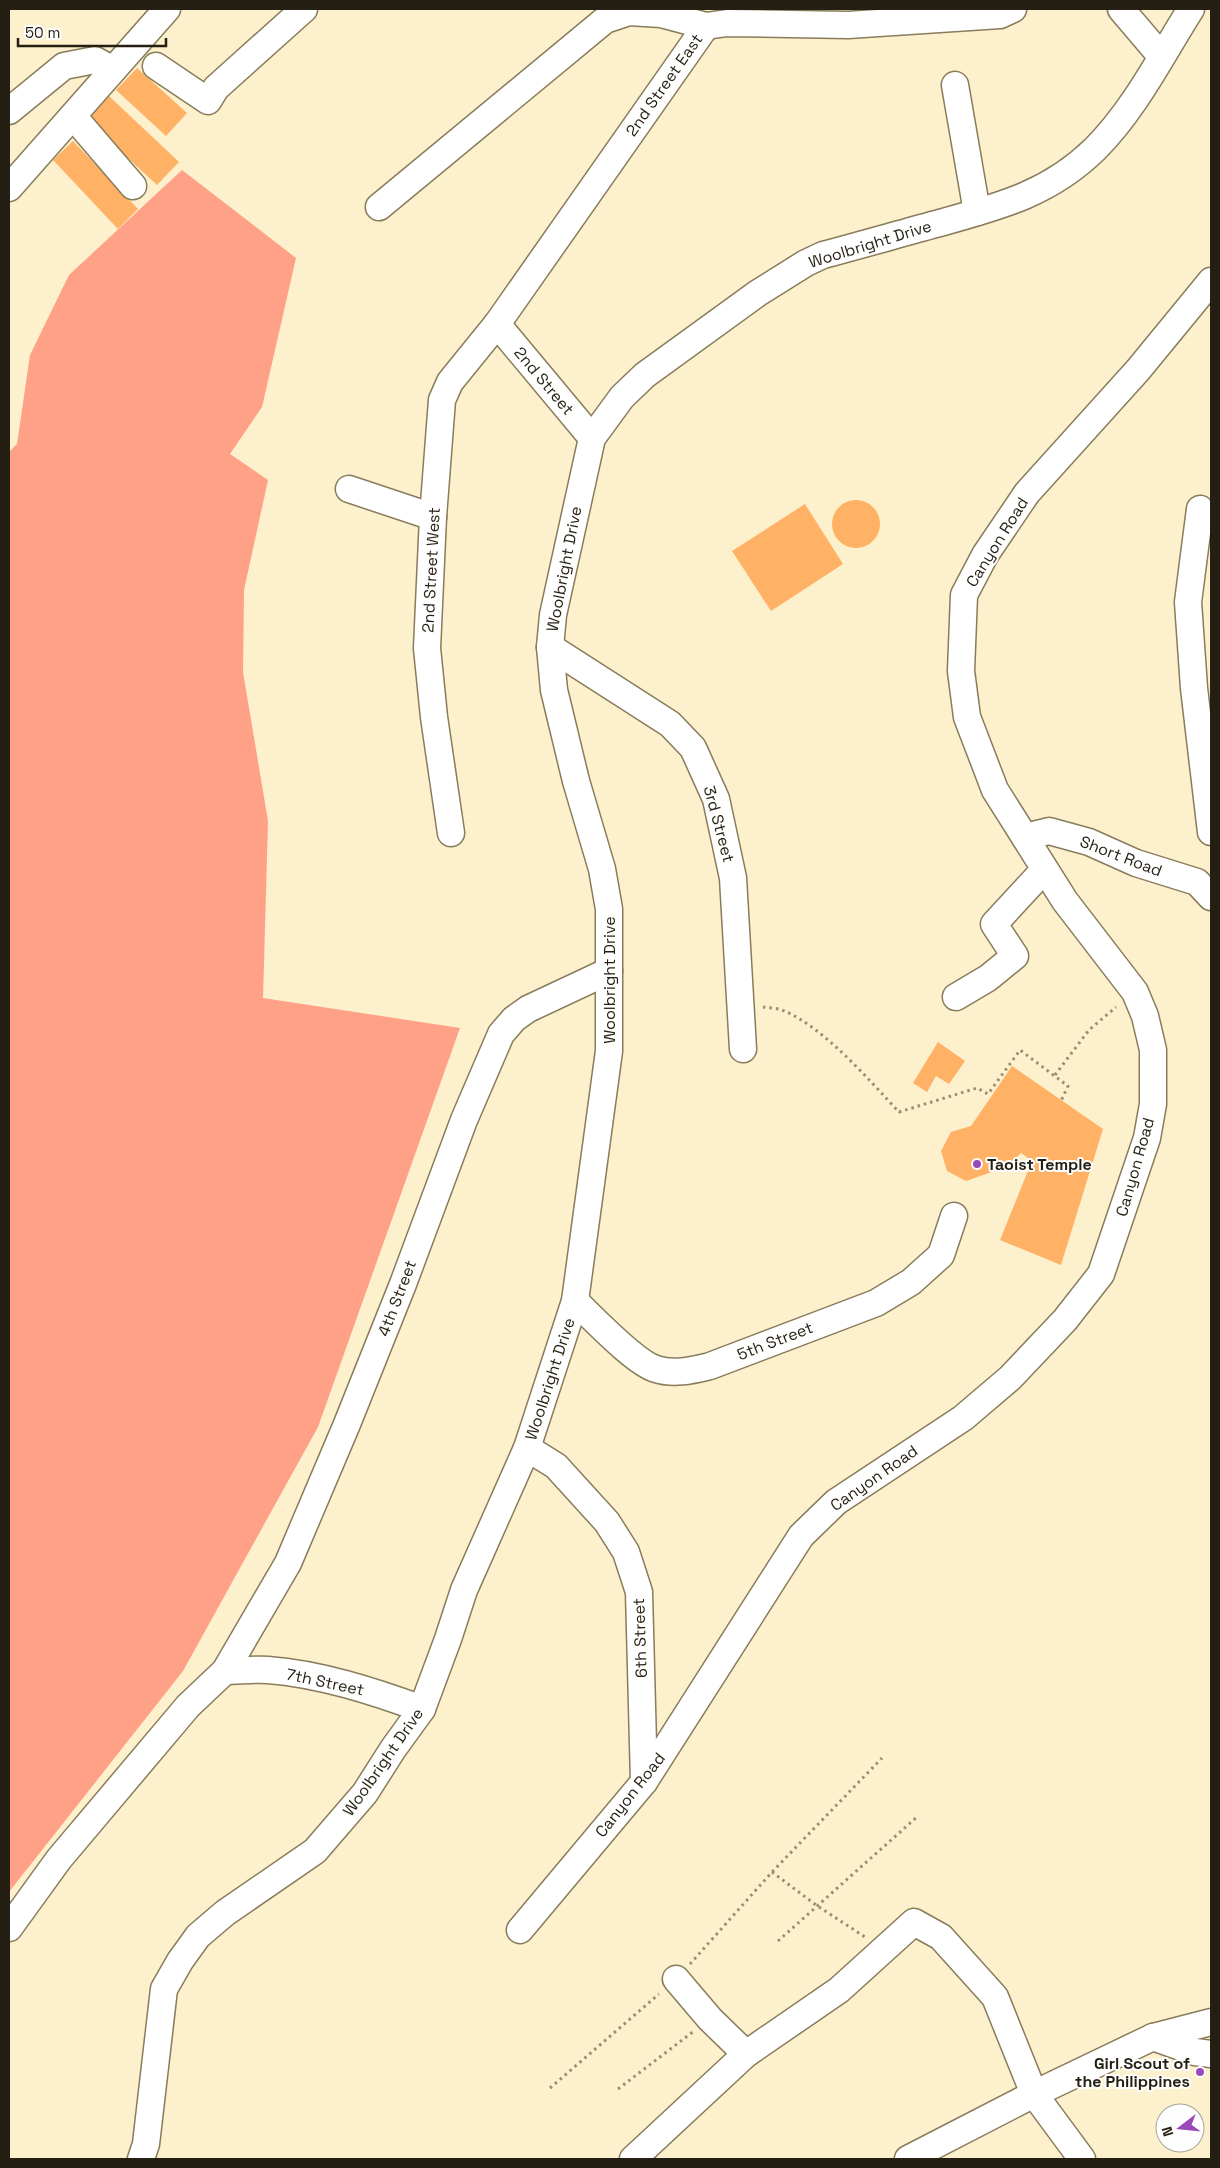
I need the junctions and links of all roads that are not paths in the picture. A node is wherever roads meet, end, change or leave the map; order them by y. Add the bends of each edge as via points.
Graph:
1 (167, 9) edge
2 (304, 9) edge
3 (1013, 9) edge
4 (1121, 9) edge
5 (1191, 9) edge
6 (706, 26) junction
7 (1161, 56) junction
8 (156, 66) dead end
9 (113, 70) junction
10 (955, 85) dead end
11 (9, 111) edge
12 (72, 116) junction
13 (134, 186) dead end
14 (9, 188) edge
15 (379, 208) dead end
16 (977, 212) junction
17 (1211, 280) edge
18 (497, 324) junction
19 (592, 438) junction
20 (349, 489) dead end
21 (1200, 509) dead end
22 (433, 517) junction
23 (550, 648) junction
24 (1211, 832) edge
25 (451, 833) dead end
26 (1025, 836) junction
27 (1044, 870) junction
28 (1211, 897) edge
29 (609, 971) junction
30 (956, 997) dead end
31 (743, 1049) dead end
32 (954, 1216) dead end
33 (575, 1301) junction
34 (527, 1448) junction
35 (225, 1671) junction
36 (422, 1709) junction
37 (644, 1782) junction
38 (9, 1928) edge
39 (520, 1930) dead end
40 (676, 1980) road end
41 (1211, 2022) edge
42 (1153, 2037) junction
43 (746, 2054) junction
44 (1211, 2054) edge
45 (1034, 2094) junction
46 (918, 2157) edge
47 (142, 2159) edge
48 (633, 2159) edge
49 (1082, 2159) edge

1 - 9 street
2 - 8 street via 216,88 208,100
3 - 6 street, 2nd Street East via 1000,15 848,25 727,23
4 - 7 street
5 - 7 street, Woolbright Drive
6 - 15 street via 629,12 605,20
6 - 18 street, 2nd Street East
7 - 16 street, Woolbright Drive via 1129,108 1072,169 1041,189
9 - 11 street via 95,60 64,66
9 - 12 street
10 - 16 street
12 - 13 street
12 - 14 street
16 - 19 street, Woolbright Drive via 806,262 758,293 646,376 622,397
17 - 26 street, Canyon Road via 1138,370 1027,493 985,555 964,595 961,670 967,717 994,790
18 - 19 street, 2nd Street
18 - 22 street, 2nd Street West via 450,382 442,400
19 - 23 street, Woolbright Drive via 553,615
20 - 22 street
21 - 24 street via 1188,602 1194,688
22 - 25 street, 2nd Street West via 427,648
23 - 29 street, Woolbright Drive via 554,690 602,870 609,909
23 - 31 street, 3rd Street via 670,724 693,748 716,799 733,878
26 - 27 street, Canyon Road
26 - 28 street, Short Road via 1049,831 1089,842 1136,863 1198,882
27 - 30 street via 994,924 1015,956 988,978
27 - 37 street, Canyon Road via 1135,992 1153,1050 1153,1104 1147,1138 1101,1274 1065,1320 1010,1378 964,1418 836,1502 802,1536
29 - 33 street, Woolbright Drive via 609,1051
29 - 35 street, 4th Street via 528,1009 501,1034 464,1120 347,1424 288,1563
32 - 33 street, 5th Street via 941,1255 911,1282 876,1303 710,1366 682,1372 657,1370 642,1363
33 - 34 street, Woolbright Drive
34 - 36 street, Woolbright Drive via 464,1590
34 - 37 street, 6th Street via 556,1466 607,1522 626,1552 639,1592
35 - 36 street, 7th Street via 268,1670 320,1678
35 - 38 street, 4th Street via 188,1706 59,1859
36 - 47 street, Woolbright Drive via 365,1793 315,1852 225,1913 198,1936 180,1961 164,1989
37 - 39 street, Canyon Road
40 - 43 street
41 - 42 street
42 - 44 street via 1195,2052
42 - 45 street
43 - 45 street via 839,1990 914,1922 941,1937 995,1997
43 - 48 street
45 - 46 street
45 - 49 street

